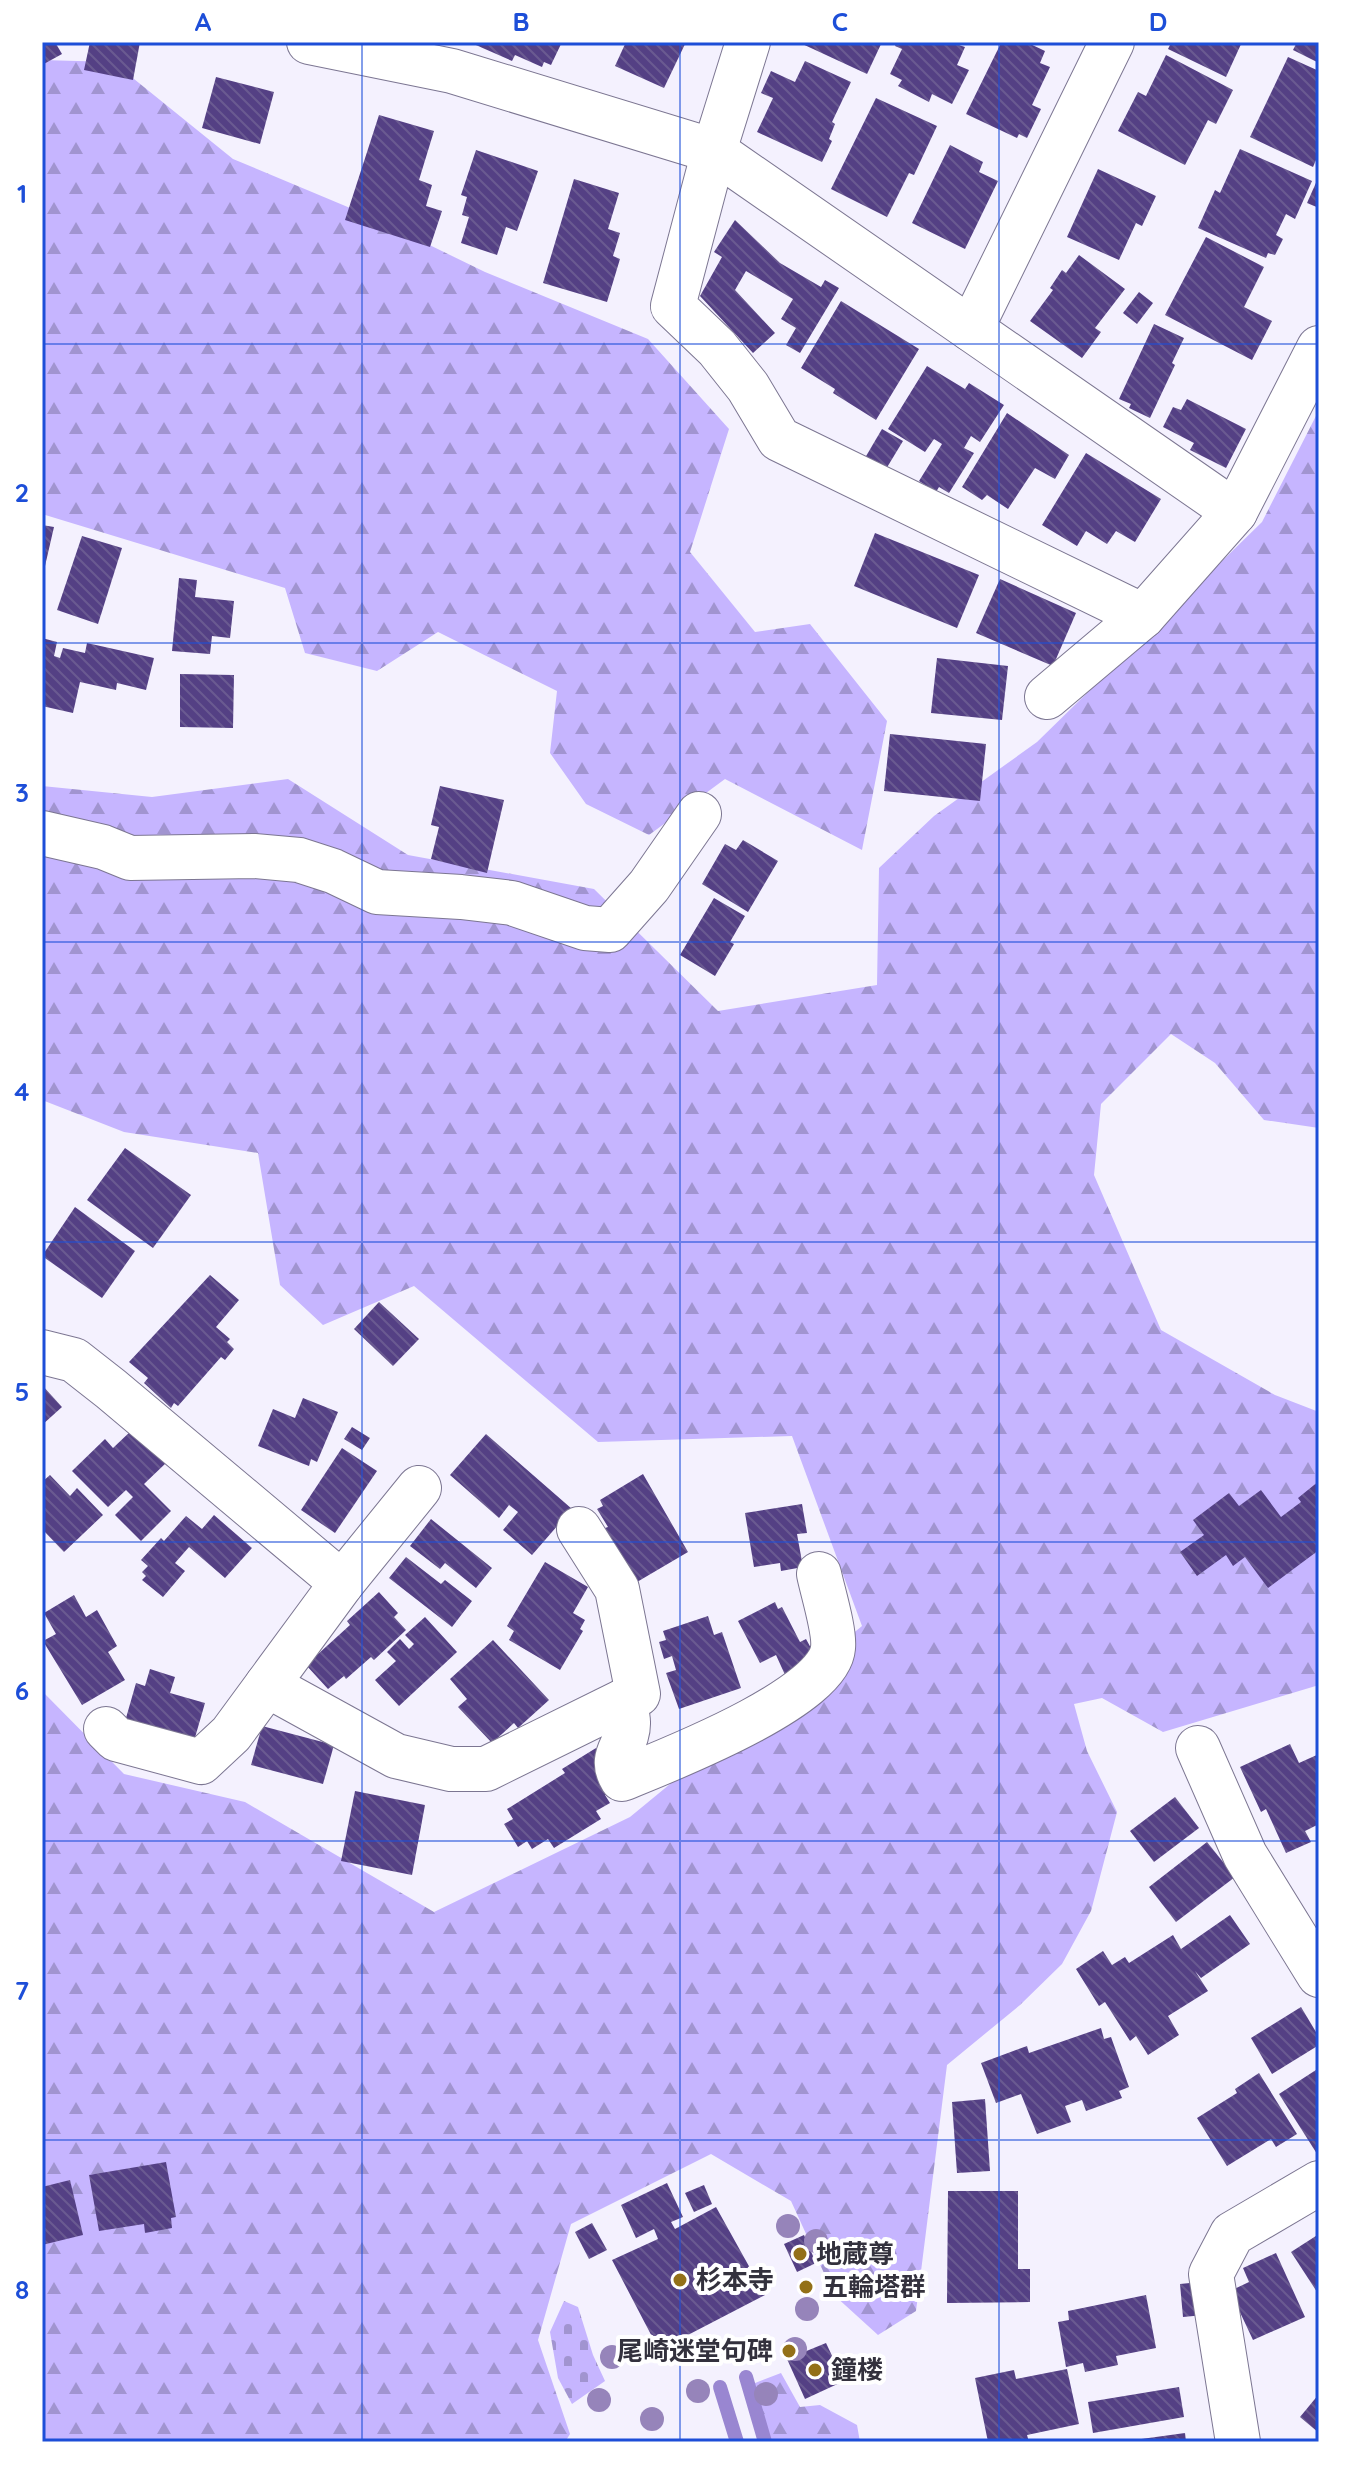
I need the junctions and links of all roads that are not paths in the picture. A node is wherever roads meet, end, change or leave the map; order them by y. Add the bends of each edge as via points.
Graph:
1 (309, 42) edge
2 (748, 42) edge
3 (1112, 42) edge
4 (714, 151) junction
5 (971, 329) junction
6 (1319, 348) edge
7 (1235, 512) junction
8 (1143, 616) junction
9 (1047, 697) dead end
10 (699, 814) dead end
11 (42, 833) edge
12 (42, 1352) edge
13 (419, 1488) dead end
14 (579, 1529) dead end
15 (819, 1574) dead end
16 (342, 1583) junction
17 (267, 1685) junction
18 (624, 1701) junction
19 (106, 1729) dead end
20 (1198, 1748) dead end
21 (1319, 1975) edge
22 (1319, 2183) edge
23 (1238, 2442) edge

1 - 4 street via 452,71
2 - 4 street
3 - 5 street
4 - 5 street
4 - 8 street via 673,306 717,348 779,439
5 - 7 street
6 - 7 street
7 - 8 street
8 - 9 street
10 - 11 street via 649,886 610,930 585,928 512,903 377,892 299,860 130,858
12 - 16 street via 74,1360
13 - 16 street
14 - 18 street via 617,1589 638,1694
15 - 18 street via 834,1647 828,1664 769,1711 622,1779 615,1768 629,1722
16 - 17 street
17 - 18 street via 396,1756 451,1769 486,1769
17 - 19 street via 231,1734 201,1762 116,1739
20 - 21 street via 1245,1855
22 - 23 street via 1232,2234 1211,2274

